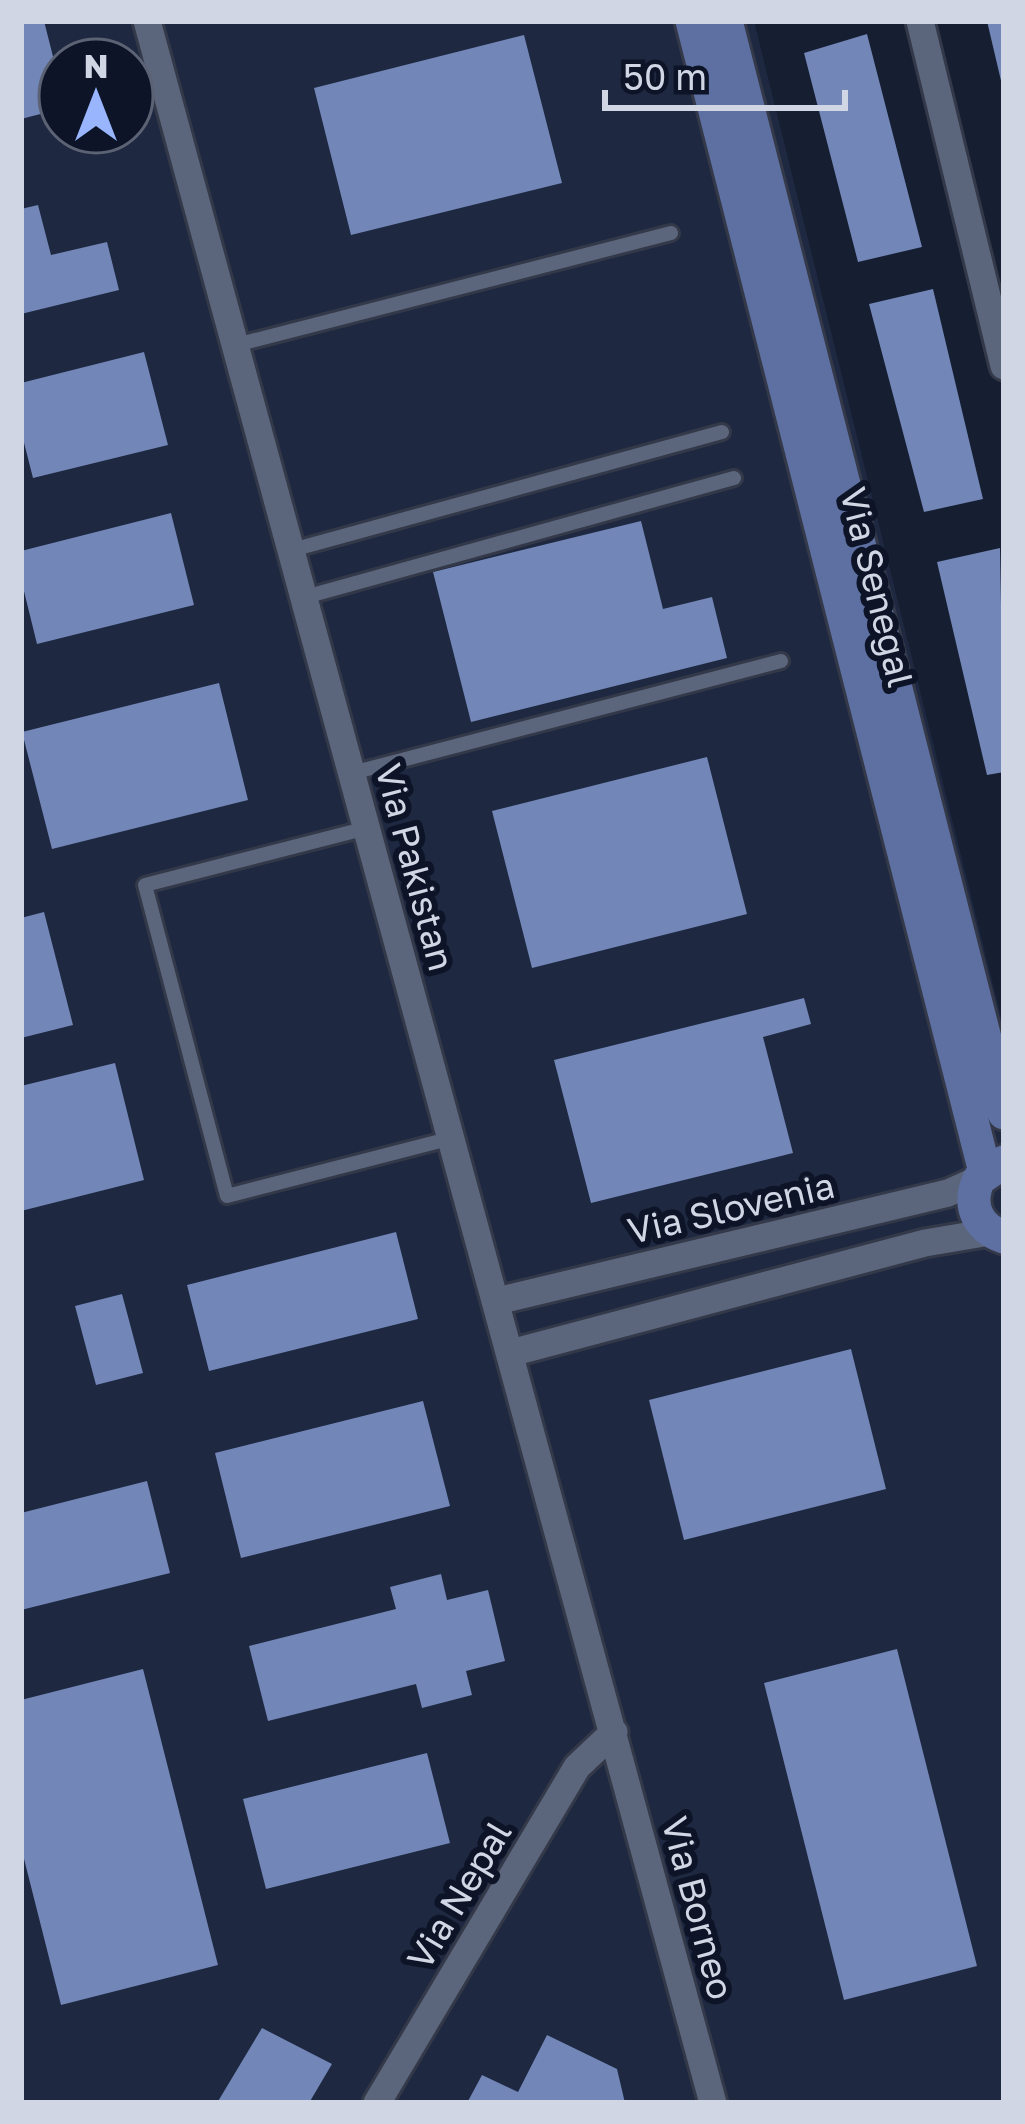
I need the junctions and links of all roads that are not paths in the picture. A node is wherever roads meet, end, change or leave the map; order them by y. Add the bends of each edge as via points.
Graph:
1 (147, 21) edge
2 (692, 21) edge
3 (726, 21) edge
4 (920, 21) edge
5 (670, 233) dead end
6 (991, 256) edge
7 (236, 345) junction
8 (1004, 366) edge
9 (722, 432) dead end
10 (734, 478) dead end
11 (292, 550) junction
12 (305, 597) junction
13 (781, 661) dead end
14 (352, 773) junction
15 (368, 827) junction
16 (1004, 1113) edge
17 (452, 1138) junction
18 (990, 1171) edge
19 (1000, 1241) edge
20 (496, 1301) junction
21 (511, 1353) junction
22 (614, 1732) junction
23 (377, 2103) edge
24 (713, 2103) edge

1 - 7 street, Via Pakistan
2 - 18 main road, Via Senegal
3 - 16 main road, Via Senegal
4 - 6 street
5 - 7 lane
6 - 8 street
7 - 11 street, Via Pakistan
9 - 11 lane
10 - 12 lane
11 - 12 street, Via Pakistan
12 - 14 street, Via Pakistan
13 - 14 lane
14 - 15 street, Via Pakistan
15 - 17 street, Via Pakistan
15 - 17 lane via 145,885 227,1196
17 - 20 street, Via Pakistan
18 - 19 main road, Via Senegal via 973,1202
18 - 20 street, Via Slovenia via 948,1193
19 - 21 street via 926,1243
20 - 21 street, Via Pakistan
21 - 22 street, Via Pakistan
22 - 23 street, Via Nepal via 577,1768
22 - 24 street, Via Borneo

